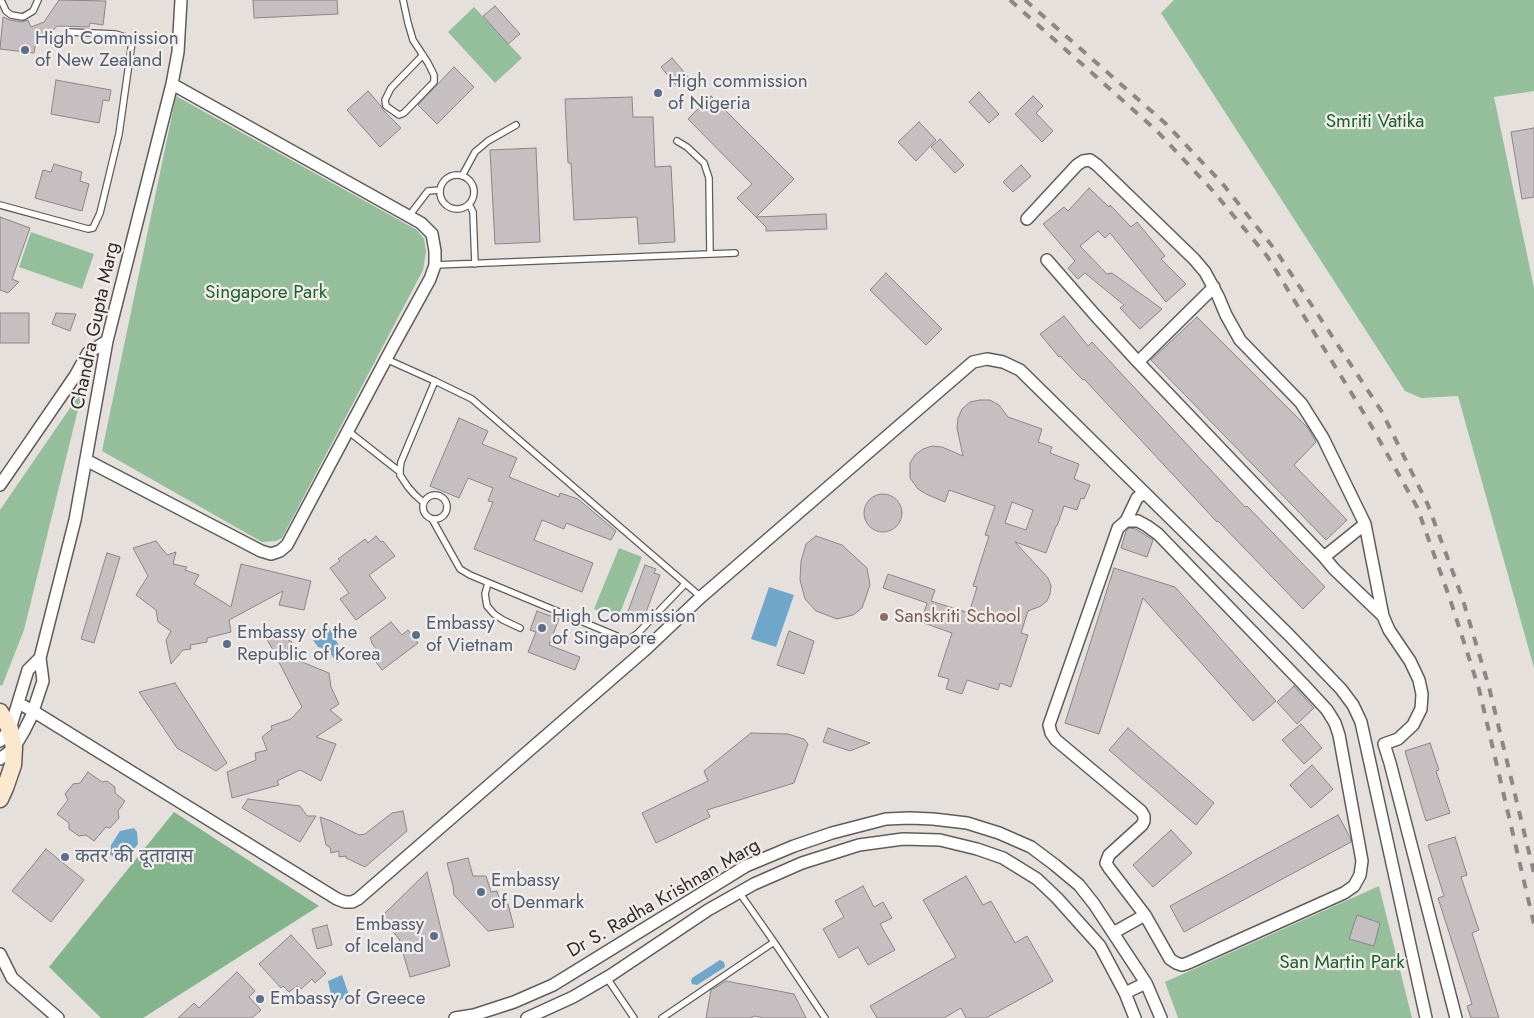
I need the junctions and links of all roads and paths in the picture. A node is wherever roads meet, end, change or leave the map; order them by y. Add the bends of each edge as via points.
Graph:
1 (1, 0) edge
2 (38, 0) edge
3 (181, 0) edge
4 (403, 0) edge
5 (69, 32) dead end
6 (423, 55) junction
7 (172, 84) junction
8 (516, 125) dead end
9 (677, 141) dead end
10 (462, 176) junction
11 (440, 190) junction
12 (470, 204) junction
13 (0, 206) edge
14 (409, 216) junction
15 (1027, 218) dead end
16 (735, 253) dead end
17 (710, 254) junction
18 (1048, 260) dead end
19 (474, 264) junction
20 (434, 265) junction
21 (1214, 287) junction
22 (107, 341) junction
23 (386, 359) junction
24 (1138, 362) junction
25 (436, 381) junction
26 (348, 431) junction
27 (86, 460) junction
28 (400, 472) junction
29 (0, 485) edge
30 (1144, 493) junction
31 (424, 502) junction
32 (432, 519) junction
33 (1126, 521) junction
34 (1365, 524) junction
35 (1324, 557) junction
36 (488, 583) junction
37 (685, 584) junction
38 (701, 597) junction
39 (1383, 616) junction
40 (520, 628) dead end
41 (40, 658) junction
42 (18, 703) junction
43 (33, 711) junction
44 (0, 712) edge
45 (8, 740) edge
46 (1384, 744) junction
47 (1366, 746) junction
48 (0, 759) edge
49 (0, 799) edge
50 (932, 819) junction
51 (930, 840) junction
52 (746, 866) junction
53 (754, 884) junction
54 (739, 892) junction
55 (1145, 915) junction
56 (1113, 933) junction
57 (774, 942) junction
58 (0, 954) edge
59 (0, 973) edge
60 (12, 978) junction
61 (607, 978) junction
62 (1146, 982) junction
63 (1125, 993) junction
64 (58, 1018) edge
65 (455, 1018) edge
66 (527, 1018) edge
67 (634, 1018) edge
68 (662, 1018) edge
69 (825, 1018) edge
70 (1135, 1018) edge
71 (1160, 1018) edge
72 (1426, 1018) edge
73 (1456, 1018) edge

1 - 2 lane via 11,15 23,16 33,11
3 - 7 street, Chandra Gupta Marg via 178,52
4 - 6 lane via 413,40
5 - 13 lane via 115,34 126,36 132,42 119,134 100,212 93,228 88,229
6 - 6 lane via 434,75 434,82 399,115 386,106 385,100 391,88
7 - 14 street
7 - 22 street, Chandra Gupta Marg
8 - 10 lane via 474,152
9 - 17 lane via 704,163 709,178
10 - 11 lane via 451,177
10 - 12 lane via 473,188
11 - 12 lane via 442,200 450,207 460,209
11 - 14 lane via 428,191
12 - 19 lane
14 - 20 street via 432,234
15 - 21 street via 1077,165 1090,160 1194,259
16 - 17 lane
17 - 19 lane
18 - 24 street
19 - 20 lane
20 - 23 street via 430,279
21 - 24 street
21 - 34 street via 1240,340 1301,403 1312,419
22 - 27 street, Chandra Gupta Marg
22 - 29 street via 88,353
23 - 25 lane
23 - 26 street
24 - 35 street
25 - 28 lane via 401,462
25 - 37 lane via 472,399
26 - 27 street via 287,545 271,554
26 - 28 lane
27 - 41 street, Chandra Gupta Marg via 75,520
28 - 31 lane via 415,495
30 - 33 street via 1137,498
30 - 38 street via 1020,370 986,359 973,362
30 - 47 street via 1341,689 1361,722
31 - 32 lane via 423,510
31 - 32 lane via 437,494 447,501 448,510 443,517
32 - 36 lane via 460,570
33 - 55 street via 1118,528 1049,725 1056,740 1144,816 1142,825 1110,855 1106,864
33 - 55 street via 1138,522 1158,534 1327,710 1339,735 1362,861 1354,886 1344,893 1182,965 1170,959
34 - 35 street
34 - 39 street
35 - 39 street
36 - 37 lane via 624,639 638,633
36 - 40 lane via 485,594 487,606 494,614
37 - 38 lane
38 - 43 street via 646,649 352,902 337,899
39 - 46 street via 1410,661 1422,694 1421,709 1413,725 1398,739
41 - 42 street via 28,670
41 - 43 street via 43,681
42 - 43 street
42 - 45 street
43 - 45 street via 28,724
44 - 45 main road
45 - 48 street
45 - 49 main road via 13,765
46 - 47 street
46 - 73 street
47 - 72 street
50 - 51 street
50 - 52 street, Dr S. Radha Krishnan Marg via 886,819 832,833
50 - 56 street, Dr S. Radha Krishnan Marg via 967,823 1031,847 1079,885
51 - 53 street, Dr S. Radha Krishnan Marg via 903,839 859,844 802,863
51 - 63 street, Dr S. Radha Krishnan Marg via 977,849 1003,858 1037,879 1100,946
52 - 53 street
52 - 65 street, Dr S. Radha Krishnan Marg via 553,985 514,1002
53 - 54 street, Dr S. Radha Krishnan Marg
54 - 57 lane
54 - 61 street, Dr S. Radha Krishnan Marg
55 - 56 street
56 - 62 street, Dr S. Radha Krishnan Marg
57 - 68 lane
57 - 69 lane
58 - 60 street
59 - 60 street
60 - 64 street
61 - 66 street, Dr S. Radha Krishnan Marg
61 - 67 lane
62 - 63 street
62 - 71 street, Dr S. Radha Krishnan Marg
63 - 70 street, Dr S. Radha Krishnan Marg

